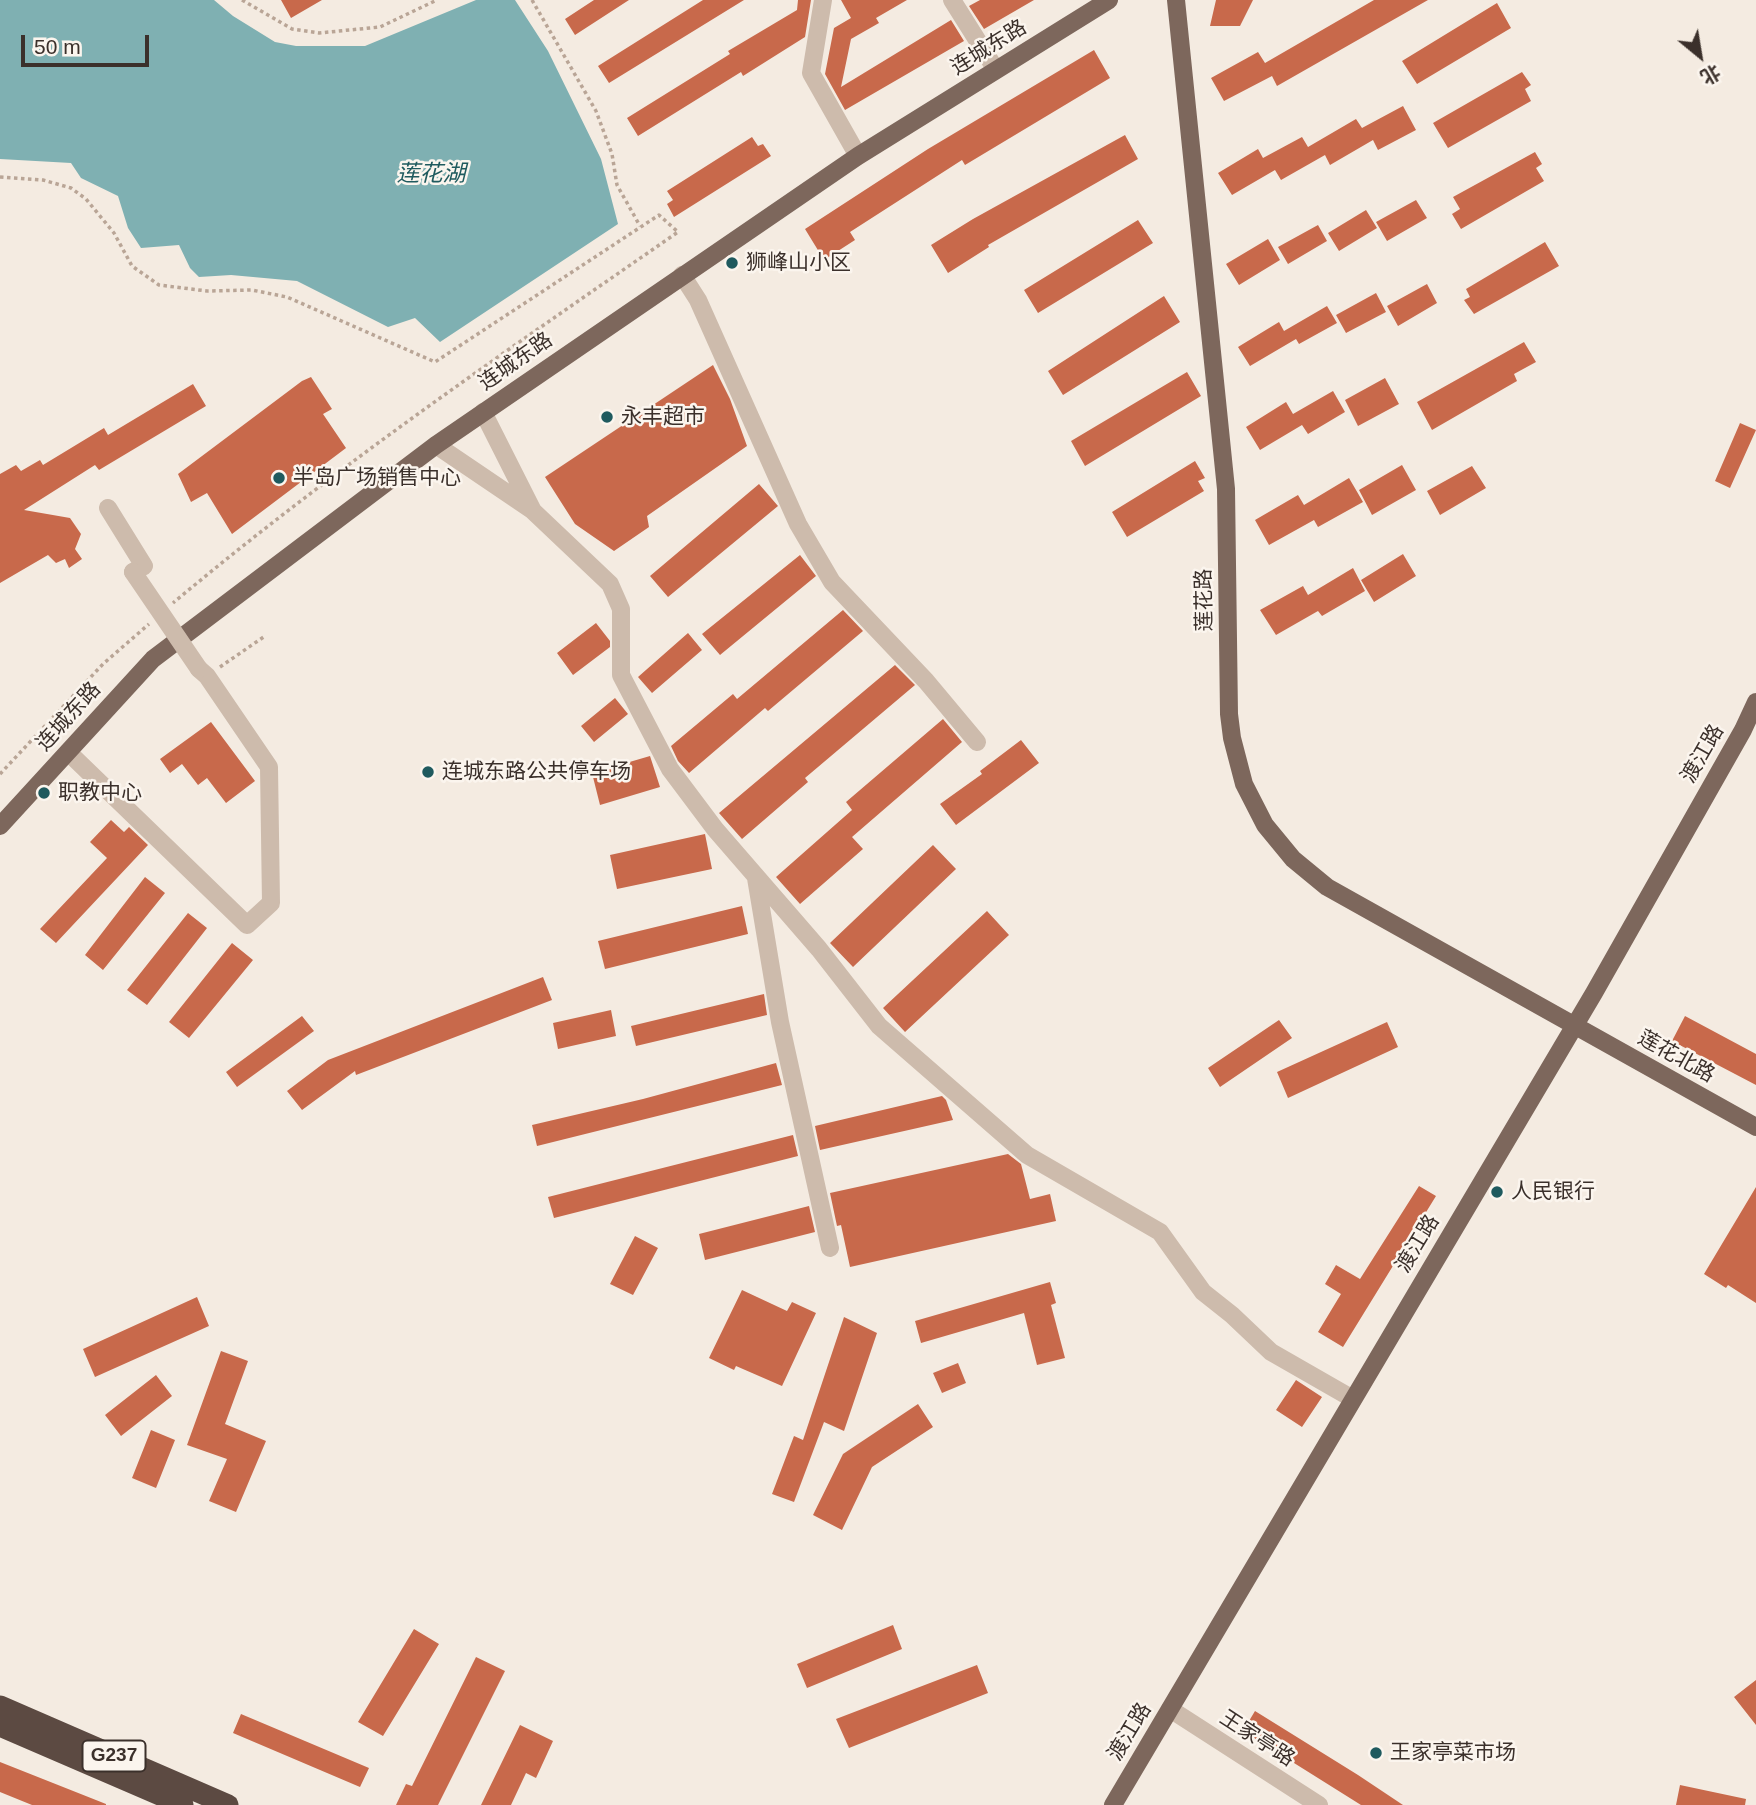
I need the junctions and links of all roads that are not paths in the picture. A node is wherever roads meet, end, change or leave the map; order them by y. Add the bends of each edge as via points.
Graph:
1 (823, 0) edge
2 (953, 0) edge
3 (1109, 0) edge
4 (1176, 0) edge
5 (996, 70) junction
6 (858, 156) junction
7 (682, 275) junction
8 (483, 412) junction
9 (436, 445) junction
10 (108, 508) dead end
11 (533, 511) junction
12 (1756, 702) edge
13 (977, 741) dead end
14 (68, 752) junction
15 (0, 826) edge
16 (755, 876) junction
17 (1573, 1026) junction
18 (1756, 1127) edge
19 (830, 1248) dead end
20 (1353, 1399) junction
21 (0, 1706) edge
22 (1170, 1709) junction
23 (0, 1726) edge
24 (183, 1805) edge
25 (228, 1805) edge
26 (1114, 1805) edge
27 (1319, 1805) edge

1 - 6 lane via 811,73
2 - 5 lane
3 - 5 main road, 连城东路
4 - 17 main road, 莲花路 via 1226,489 1229,714 1244,784 1265,825 1309,874
5 - 6 main road, 连城东路
6 - 7 main road, 连城东路
7 - 8 main road, 连城东路
7 - 13 lane via 698,300 798,524 832,582
8 - 9 main road, 连城东路
8 - 11 lane
9 - 11 lane
9 - 14 main road, 连城东路 via 153,659
10 - 14 lane, bridge via 144,566 133,572 269,767 271,903 247,925
11 - 16 lane via 610,584 621,609 621,676 670,769
12 - 17 main road, 渡江路
14 - 15 main road, 连城东路
16 - 19 lane via 780,1022
16 - 20 lane via 898,1045 1027,1155 1160,1232 1203,1292 1271,1352
17 - 18 main road, 莲花北路
17 - 20 main road, 渡江路
20 - 22 main road, 渡江路
21 - 25 highway, G237
22 - 26 main road, 渡江路
22 - 27 lane, 王家亭路
23 - 24 highway, G237

